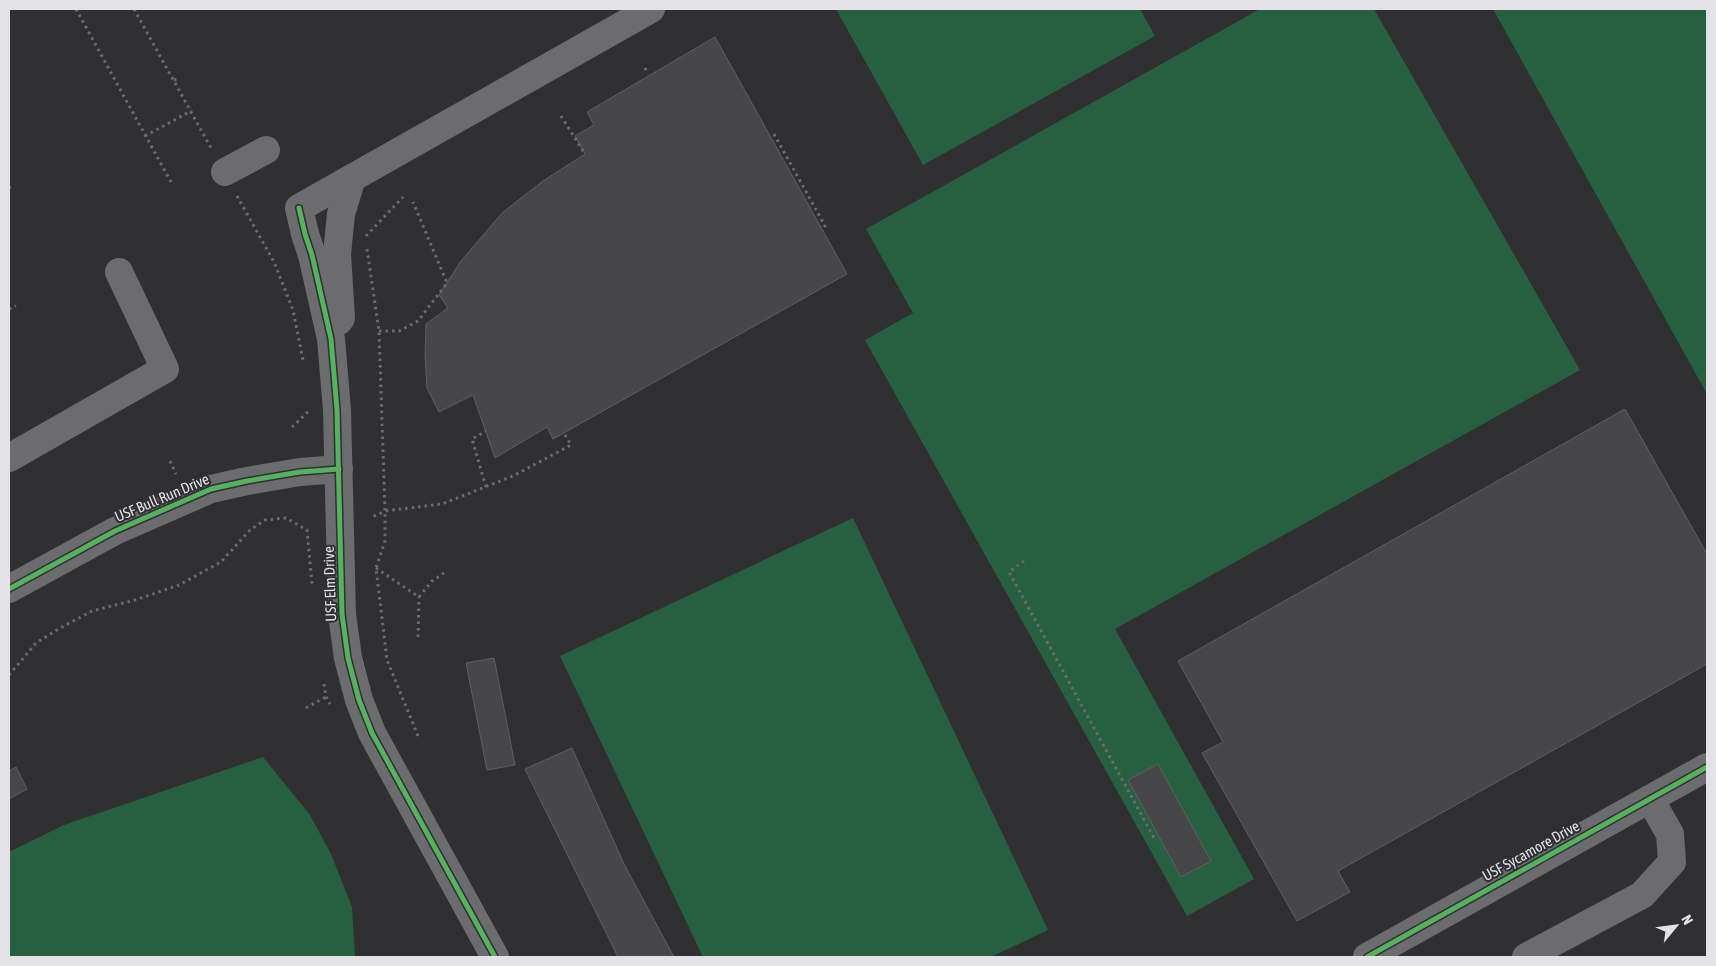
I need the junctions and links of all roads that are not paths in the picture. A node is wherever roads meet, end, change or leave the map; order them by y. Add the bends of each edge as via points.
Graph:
1 (651, 9) edge
2 (266, 150) dead end
3 (225, 173) road end
4 (352, 178) junction
5 (119, 272) dead end
6 (331, 339) junction
7 (9, 458) edge
8 (338, 469) junction
9 (9, 589) edge
10 (1707, 767) edge
11 (1650, 799) junction
12 (495, 957) edge
13 (1367, 957) edge
14 (1526, 957) edge

1 - 4 street
2 - 3 street
4 - 6 street via 341,214 337,254 341,318
4 - 6 street, USF Elm Drive via 299,208
5 - 7 street via 165,369
6 - 8 street, USF Elm Drive
8 - 9 street, USF Bull Run Drive via 300,472 211,489 115,531
8 - 12 street, USF Elm Drive via 342,614 348,658 359,700 372,733
10 - 11 street, USF Sycamore Drive
11 - 13 street, USF Sycamore Drive
11 - 14 street via 1670,834 1672,862 1642,895

